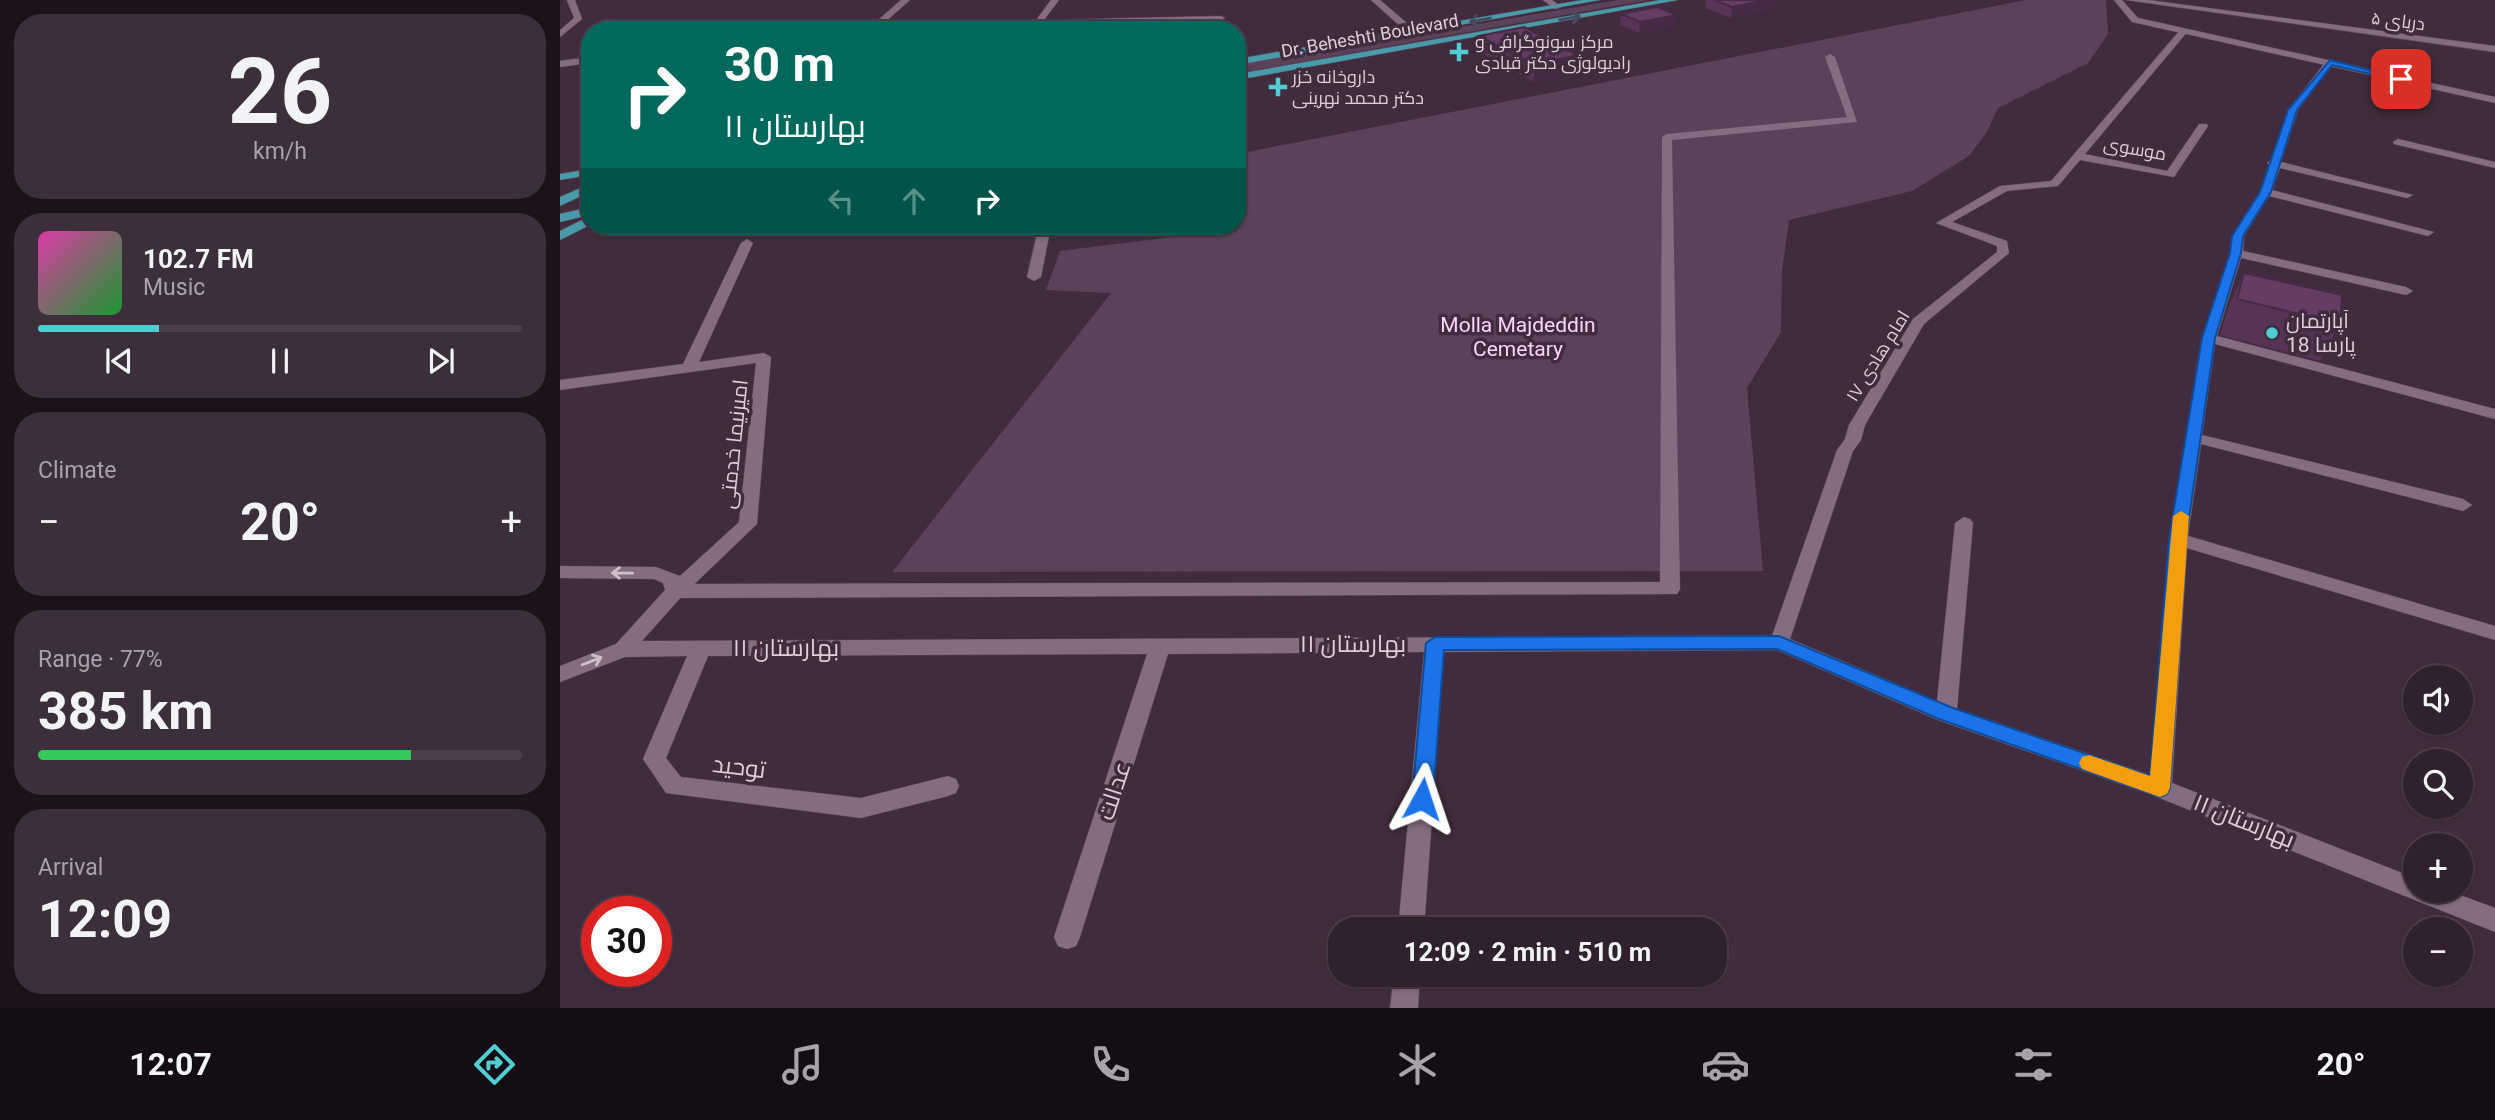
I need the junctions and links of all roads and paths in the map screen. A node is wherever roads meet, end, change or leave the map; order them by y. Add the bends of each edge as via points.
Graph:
1 (570, 0) edge
2 (906, 0) edge
3 (1055, 0) edge
4 (1375, 0) edge
5 (1547, 0) edge
6 (1596, 0) edge
7 (1674, 0) edge
8 (2118, 0) edge
9 (2130, 0) edge
10 (1558, 7) junction
11 (1221, 18) dead end
12 (882, 21) edge
13 (1039, 21) edge
14 (1151, 21) edge
15 (2184, 31) junction
16 (1412, 32) junction
17 (560, 34) edge
18 (2495, 49) edge
19 (1830, 57) dead end
20 (1246, 60) edge
21 (581, 61) edge
22 (2330, 62) junction
23 (560, 64) edge
24 (1246, 75) edge
25 (2495, 100) edge
26 (2203, 126) dead end
27 (2398, 142) dead end
28 (2078, 156) junction
29 (2273, 163) junction
30 (2495, 165) edge
31 (581, 174) edge
32 (560, 177) edge
33 (581, 192) edge
34 (2266, 192) junction
35 (2407, 195) dead end
36 (560, 202) edge
37 (581, 213) edge
38 (560, 218) edge
39 (581, 225) edge
40 (2428, 232) dead end
41 (1043, 235) edge
42 (560, 236) edge
43 (747, 243) dead end
44 (2236, 253) junction
45 (1034, 277) dead end
46 (2406, 291) dead end
47 (2209, 338) junction
48 (690, 368) junction
49 (560, 385) edge
50 (2495, 414) edge
51 (2192, 437) junction
52 (2463, 505) dead end
53 (1964, 523) dead end
54 (2178, 539) junction
55 (560, 572) edge
56 (675, 591) junction
57 (2495, 633) edge
58 (1435, 643) junction
59 (1779, 643) junction
60 (1160, 646) junction
61 (701, 648) junction
62 (623, 649) junction
63 (560, 674) edge
64 (1946, 714) junction
65 (948, 786) dead end
66 (2160, 788) junction
67 (2403, 884) edge
68 (2451, 903) edge
69 (1412, 917) edge
70 (2495, 920) edge
71 (1067, 937) dead end
72 (1406, 987) edge
73 (1404, 1008) edge

1 - 17 street via 578,19
2 - 12 street
3 - 13 street
4 - 16 street
5 - 10 street
6 - 10 main road, Dr. Beheshti Boulevard
24 -> 7 main road, Dr. Beheshti Boulevard
8 - 15 street via 2130,18
9 - 18 street, دریای ۵
10 -> 16 main road, Dr. Beheshti Boulevard
11 - 14 street
15 - 22 street
15 - 28 street, امام هادی ۱۷
16 - 20 main road, Dr. Beheshti Boulevard
19 - 56 street via 1853,120 1667,137 1670,589
21 - 23 street
22 - 25 street
22 - 29 street via 2293,110
26 - 28 street, موسوی via 2170,175
27 - 30 street
28 - 59 street, امام هادی ۱۷ via 2054,184 2004,188 1942,223 2003,244 2003,253 1918,322 1857,425
29 - 34 street
29 - 35 street
31 - 32 main road
33 - 36 main road
34 - 40 street
34 - 44 street via 2238,236
37 - 38 main road
39 - 42 main road
41 - 45 street
43 - 48 street
44 - 46 street
44 - 47 street
47 - 50 street
47 - 51 street
48 - 49 street
48 - 56 street, امیرنیما خدمتی via 764,358 748,524
51 - 52 street
51 - 54 street
53 - 64 street
54 - 57 street
54 - 66 street
56 -> 55 street via 672,579 656,573
56 - 62 street
58 - 59 street, بهارستان ۱۱
58 - 60 street, بهارستان ۱۱
58 - 69 street
59 - 64 street, بهارستان ۱۱
60 - 61 street, بهارستان ۱۱
60 - 71 street, عدالت
61 - 62 street, بهارستان ۱۱
61 - 65 street, توحید via 654,759 674,786 862,808
63 -> 62 street
64 - 66 street, بهارستان ۱۱
66 - 67 street, بهارستان ۱۱
68 - 70 street
72 - 73 street

